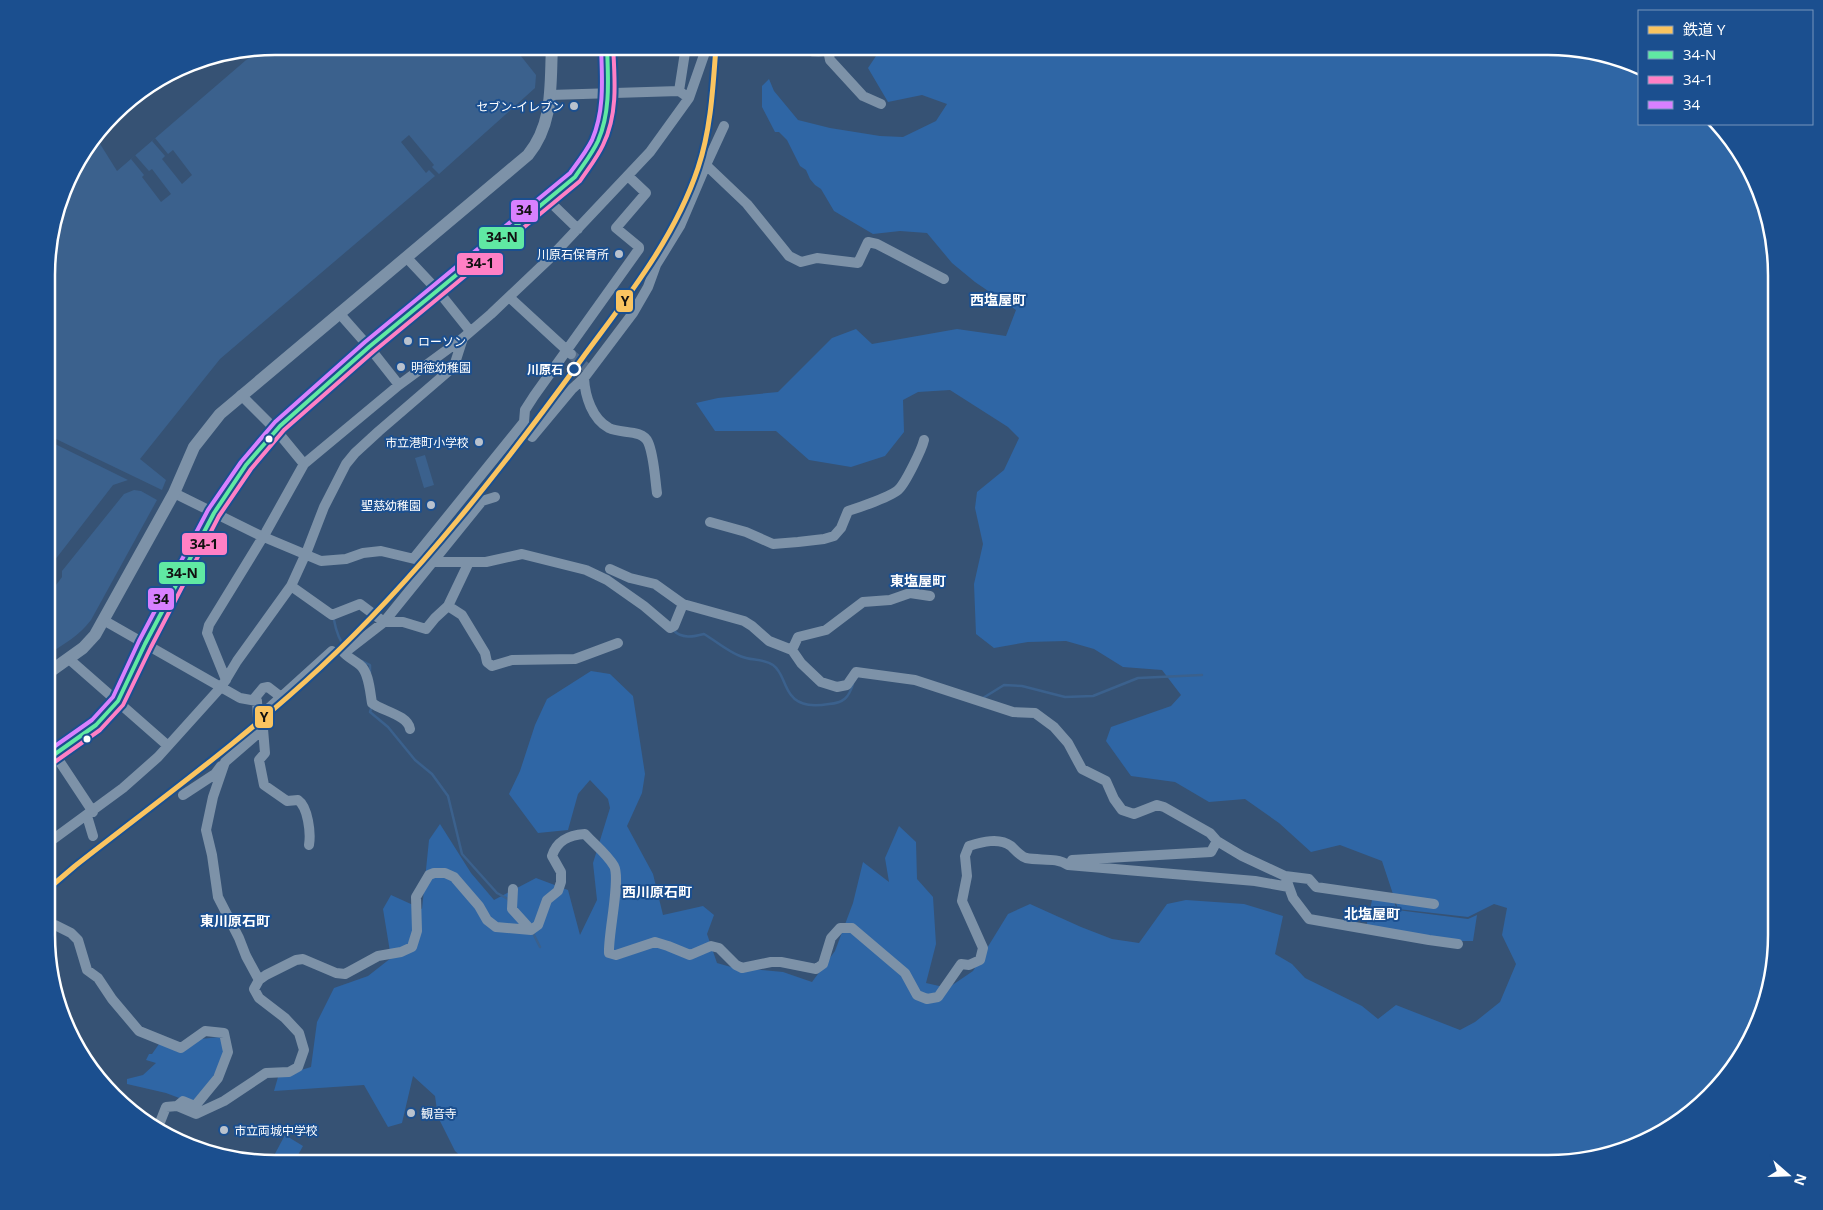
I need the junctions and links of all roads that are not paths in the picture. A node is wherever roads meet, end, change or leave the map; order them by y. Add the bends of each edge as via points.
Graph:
1 (552, 55) edge
2 (608, 55) edge
3 (685, 55) edge
4 (704, 55) edge
5 (829, 55) edge
6 (679, 91) junction
7 (609, 92) junction
8 (550, 94) junction
9 (689, 98) junction
10 (881, 104) dead end
11 (724, 126) dead end
12 (706, 165) junction
13 (628, 176) junction
14 (548, 200) junction
15 (578, 229) junction
16 (407, 258) junction
17 (944, 279) dead end
18 (438, 291) junction
19 (509, 297) junction
20 (338, 313) junction
21 (466, 334) junction
22 (369, 347) junction
23 (569, 352) junction
24 (584, 378) junction
25 (398, 385) junction
26 (241, 395) junction
27 (276, 430) junction
28 (532, 437) dead end
29 (924, 440) dead end
30 (304, 464) junction
31 (174, 493) junction
32 (657, 493) dead end
33 (495, 496) dead end
34 (214, 513) junction
35 (710, 522) dead end
36 (264, 536) junction
37 (304, 555) junction
38 (414, 558) junction
39 (434, 561) junction
40 (469, 562) junction
41 (610, 569) dead end
42 (291, 586) junction
43 (930, 596) dead end
44 (682, 604) junction
45 (448, 606) junction
46 (104, 620) junction
47 (384, 622) junction
48 (618, 643) dead end
49 (145, 644) junction
50 (792, 650) junction
51 (332, 651) dead end
52 (69, 659) junction
53 (55, 668) edge
54 (224, 683) junction
55 (281, 698) junction
56 (253, 700) junction
57 (118, 701) junction
58 (258, 718) junction
59 (263, 729) junction
60 (410, 729) dead end
61 (167, 745) junction
62 (55, 749) edge
63 (55, 760) edge
64 (225, 762) junction
65 (183, 795) dead end
66 (90, 814) junction
67 (93, 836) dead end
68 (55, 838) edge
69 (1217, 841) junction
70 (309, 845) dead end
71 (1062, 861) junction
72 (1285, 876) junction
73 (1289, 887) junction
74 (512, 889) dead end
75 (1434, 904) dead end
76 (55, 924) edge
77 (531, 930) junction
78 (1458, 944) dead end
79 (259, 980) junction
80 (176, 1106) junction
81 (160, 1123) edge

1 - 8 street
2 - 7 highway
3 - 6 street
4 - 9 street
5 - 10 street via 863,96
6 - 7 street
6 - 9 street
7 - 8 street
7 - 14 highway via 598,142 575,177
8 - 16 street via 546,124 538,143 528,155
9 - 13 street via 650,152
11 - 12 street
12 - 17 street via 747,204 776,242 796,260 817,258 858,263 868,242
12 - 24 street via 644,294
13 - 15 street
13 - 23 street via 646,193 616,228 639,249
14 - 15 street
14 - 18 highway
15 - 19 street
16 - 18 street
16 - 20 street
18 - 21 street
18 - 22 highway
19 - 21 street
19 - 23 street
20 - 22 street
20 - 26 street
21 - 25 street
21 - 37 street via 451,369 346,464
22 - 25 street
22 - 27 highway
23 - 38 street via 548,375 525,410 524,422
24 - 28 street
24 - 32 street via 590,408 600,421 611,429 642,435 648,442
25 - 30 street
26 - 27 street
26 - 31 street via 220,414 194,447
27 - 30 street
27 - 34 highway via 246,465
29 - 35 street via 923,448 899,490 848,511 834,536 773,544
30 - 36 street
31 - 34 street
31 - 46 street
33 - 39 street via 482,501
34 - 36 street
34 - 49 highway
36 - 37 street
36 - 54 street via 207,630
37 - 38 street via 329,561 381,551
37 - 42 street
38 - 39 street
39 - 40 street
39 - 47 street
40 - 44 street via 486,562 522,554 586,570 607,580 670,628 674,626
40 - 45 street
41 - 44 street via 655,584
42 - 47 street via 332,614 360,604
42 - 54 street
43 - 50 street via 910,593 890,600 863,602 826,630 798,638
44 - 50 street via 744,622 769,641
45 - 47 street via 426,629 403,622
45 - 48 street via 462,615 492,666 512,660 575,659
46 - 49 street
46 - 52 street via 96,635
47 - 60 street via 344,653 362,666 372,703 405,719
49 - 54 street
49 - 57 highway
50 - 69 street via 821,682 837,688 847,685 856,672 915,680 1013,712 1035,714 1054,726 1082,769 1106,781 1122,810 1134,814 1157,805 1164,807 1210,833
51 - 55 street
52 - 53 street
52 - 57 street
54 - 56 street via 240,698
54 - 61 street
55 - 56 street via 268,687 262,688
55 - 58 street
56 - 58 street via 257,701
57 - 61 street
57 - 62 highway via 96,725
58 - 59 street
59 - 64 street
59 - 70 street via 265,753 259,760 264,784 287,801 302,803 308,821
61 - 66 street via 158,757
63 - 66 street
64 - 65 street via 215,774
64 - 79 street via 206,830 218,897
66 - 67 street
66 - 68 street
69 - 71 street via 1211,852
69 - 72 street
71 - 73 street via 1068,865 1255,881
71 - 77 street via 1024,857 1008,844 992,841 969,846 965,856 967,876 962,901 983,948 982,954 980,960 969,965 961,964 938,997 927,999 917,995 905,973 852,928 840,928 831,938 823,964 816,969 781,962 742,968 719,948 711,946 690,955 655,942 616,955 609,953 616,868 584,834 562,840 554,848 552,856 561,872 561,882 558,891 547,900 538,925
72 - 73 street
72 - 75 street via 1309,879 1316,887
73 - 78 street via 1308,918
74 - 77 street via 512,909
76 - 80 street via 78,940 87,970 98,978 139,1031 181,1048 205,1031 224,1033 228,1052 218,1078 195,1106 183,1101
77 - 79 street via 496,926 486,920 479,906 454,878 445,873 434,873 429,875 416,897 417,930 412,948 378,956 345,974 336,974 303,959 296,960
79 - 80 street via 254,989 259,998 299,1033 304,1050 298,1067 289,1072 266,1073 224,1101 196,1114
80 - 81 street via 166,1107

